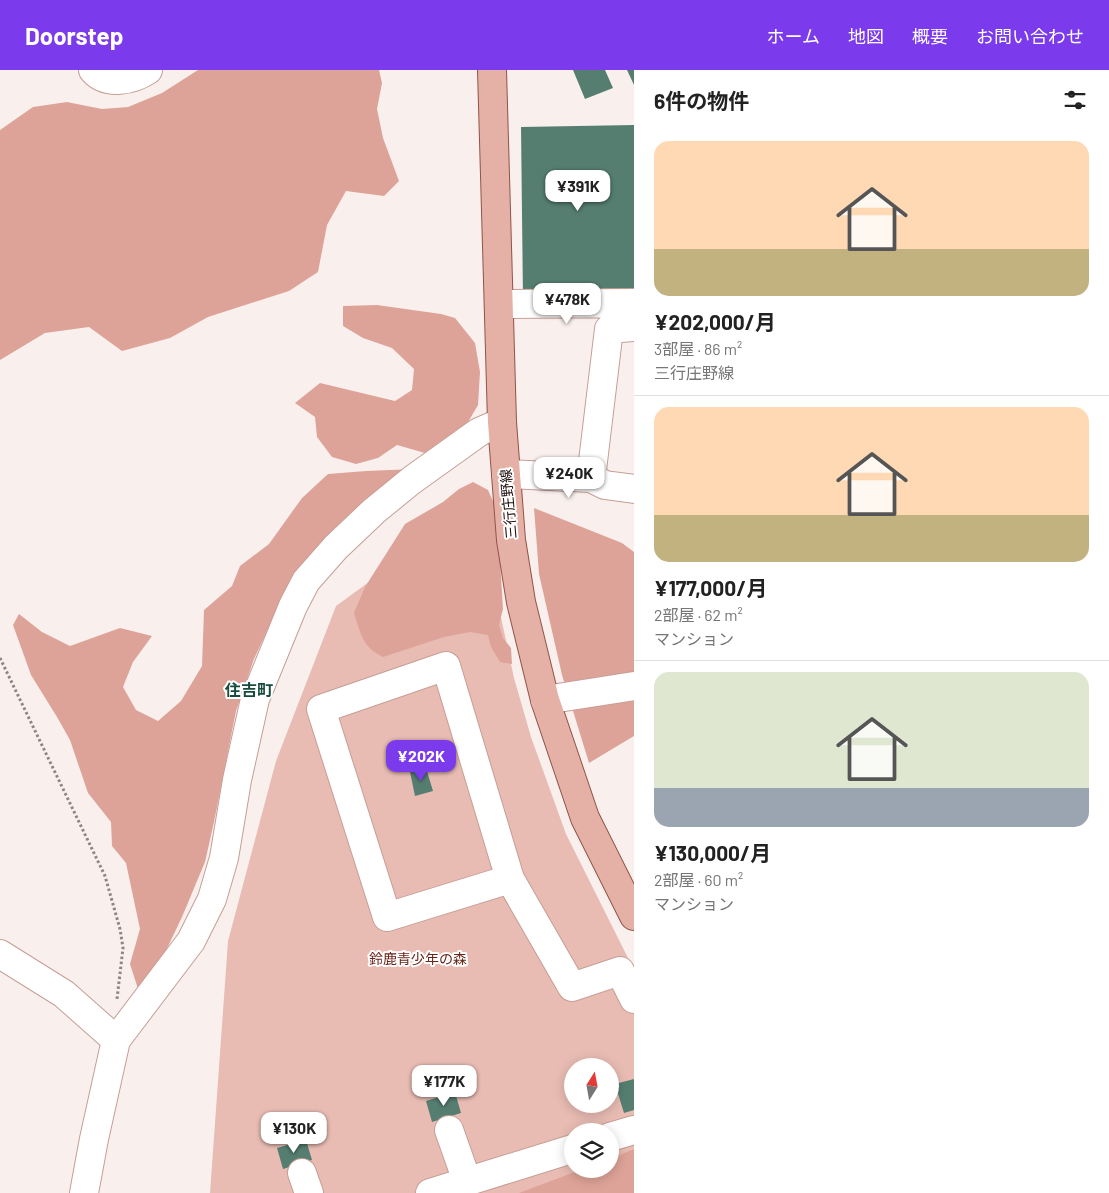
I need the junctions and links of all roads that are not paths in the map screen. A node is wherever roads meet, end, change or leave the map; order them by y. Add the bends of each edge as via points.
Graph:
1 (93, 70) edge
2 (148, 70) edge
3 (492, 70) edge
4 (634, 303) edge
5 (499, 304) junction
6 (634, 326) edge
7 (502, 422) junction
8 (506, 474) junction
9 (591, 478) junction
10 (634, 489) edge
11 (634, 686) edge
12 (545, 700) junction
13 (510, 879) junction
14 (634, 916) edge
15 (0, 954) edge
16 (634, 999) edge
17 (116, 1040) junction
18 (449, 1130) dead end
19 (634, 1130) edge
20 (619, 1134) edge
21 (564, 1152) edge
22 (467, 1182) junction
23 (84, 1193) edge
24 (430, 1193) edge

1 - 2 street via 106,79 124,80 138,77
3 - 5 main road, 三行庄野線
4 - 5 street
5 - 7 main road, 三行庄野線
6 - 9 street via 609,330
7 - 8 main road, 三行庄野線
7 - 17 street via 479,432 412,480 336,547 306,581 255,699 224,858 212,899 191,941
8 - 9 street
8 - 12 main road, 三行庄野線 via 511,540 521,602
9 - 10 street via 605,485
11 - 12 street
12 - 14 main road, 三行庄野線 via 585,818
13 - 13 street via 446,666 321,708 387,917
13 - 16 street via 572,987 620,971
15 - 17 street via 64,994
17 - 23 street
18 - 22 street
19 - 20 street
21 - 22 street
22 - 24 street

